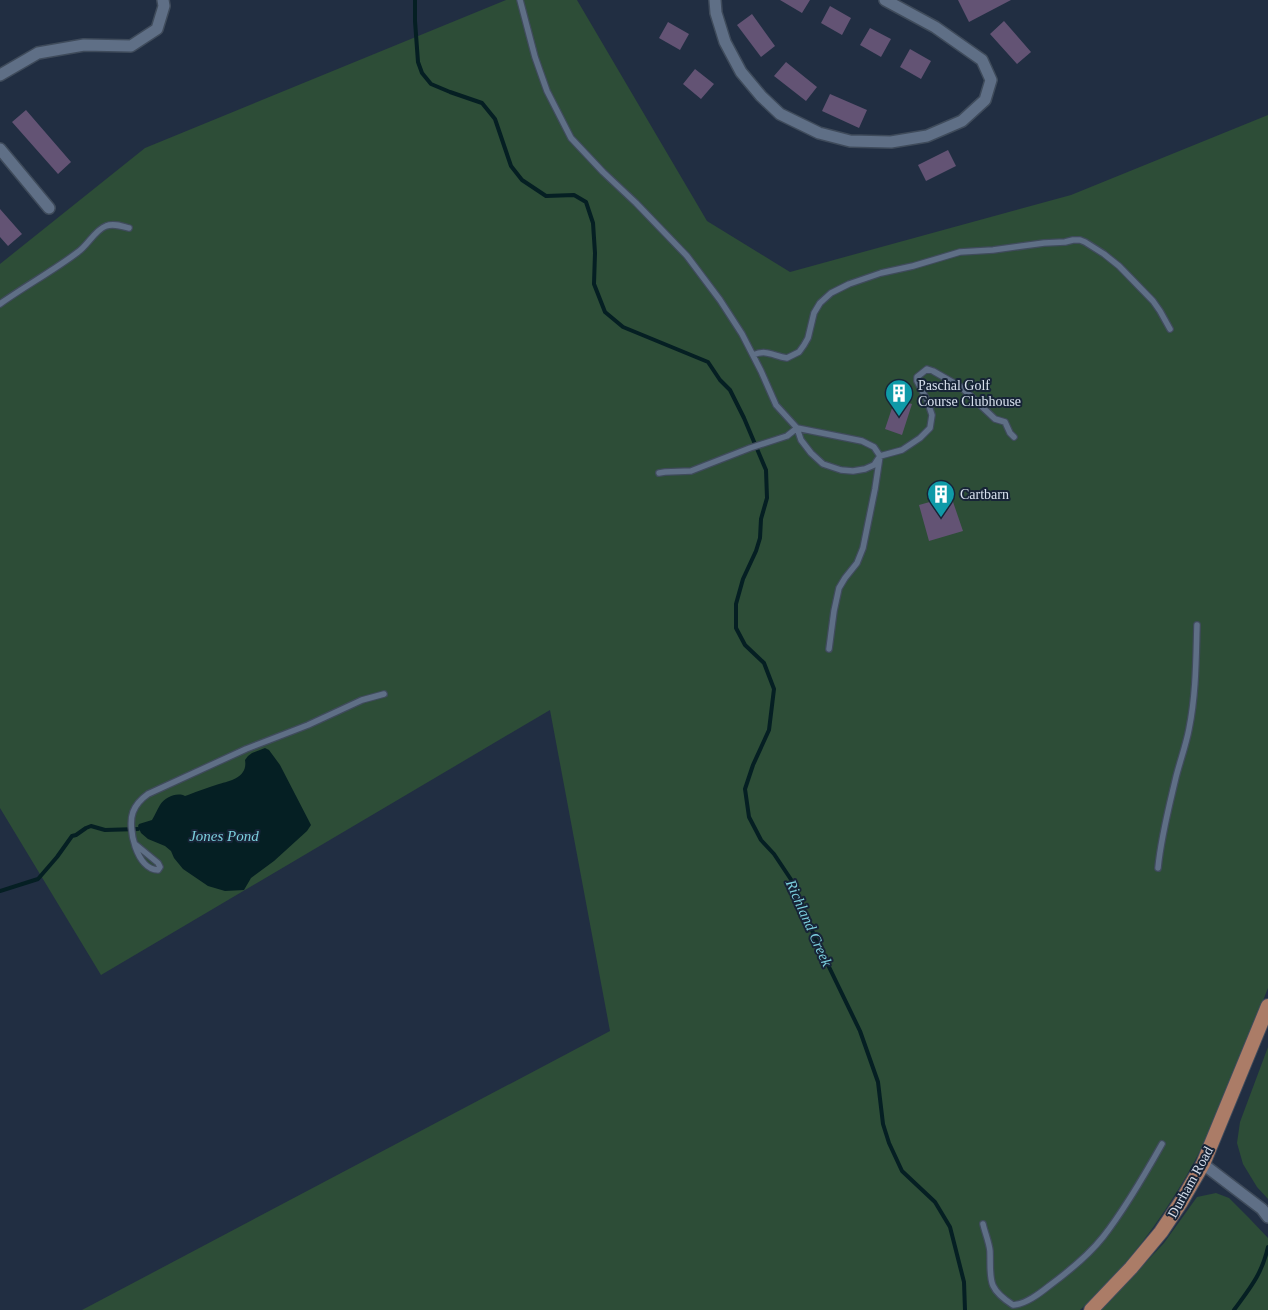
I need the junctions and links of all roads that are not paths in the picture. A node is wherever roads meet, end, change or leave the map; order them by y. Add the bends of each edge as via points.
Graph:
1 (163, 0) edge
2 (520, 0) edge
3 (715, 0) edge
4 (886, 0) edge
5 (0, 75) edge
6 (0, 149) edge
7 (49, 208) dead end
8 (129, 228) dead end
9 (0, 304) edge
10 (1170, 329) dead end
11 (753, 355) junction
12 (797, 428) junction
13 (1014, 437) dead end
14 (880, 456) junction
15 (659, 473) dead end
16 (1197, 625) dead end
17 (829, 648) dead end
18 (384, 694) dead end
19 (135, 844) junction
20 (1158, 868) dead end
21 (1268, 1006) edge
22 (1162, 1144) dead end
23 (1204, 1164) junction
24 (1268, 1217) edge
25 (982, 1224) dead end
26 (1091, 1310) edge

1 - 5 street via 157,29 131,46 84,45 38,53
2 - 11 lane via 547,91 571,138 687,256 720,300
3 - 4 street via 725,42 740,72 780,114 819,133 850,141 891,142 928,136 962,121 985,100 991,80 982,60 935,27
6 - 7 street
8 - 9 lane via 108,225 99,230 78,252
10 - 11 lane via 1153,301 1127,274 1089,244 1073,240 960,252 849,284 831,293 820,304 814,313 808,338 799,352 787,358 769,352
11 - 12 lane via 776,405
12 - 14 lane via 862,441 874,447
12 - 14 lane via 801,440 823,464 853,471 874,465
12 - 15 lane via 787,436 691,471
13 - 14 lane via 1005,422 995,419 960,387 927,369 916,381 932,415 930,428 902,450
14 - 17 lane via 863,548 839,588
16 - 20 lane via 1190,728
18 - 19 lane via 362,700 148,794 136,804 131,818
19 - 19 lane via 143,862 158,870 158,863
21 - 23 main road, Durham Road
22 - 25 lane via 1123,1210 1094,1247 1056,1282 1025,1302 1013,1305 993,1287 989,1244
23 - 24 street
23 - 26 main road, Durham Road via 1160,1232

